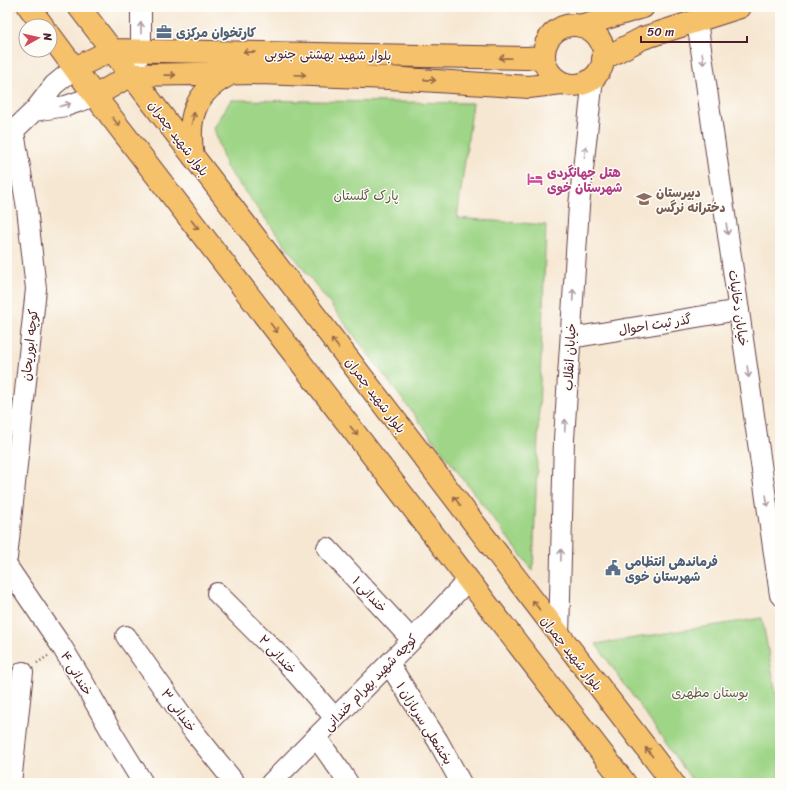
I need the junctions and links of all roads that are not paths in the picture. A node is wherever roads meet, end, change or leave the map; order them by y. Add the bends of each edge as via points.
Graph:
1 (29, 7) edge
2 (79, 7) edge
3 (141, 7) edge
4 (740, 7) edge
5 (639, 8) edge
6 (37, 18) edge
7 (578, 20) edge
8 (697, 21) junction
9 (643, 38) junction
10 (58, 46) edge
11 (112, 50) junction
12 (142, 51) junction
13 (544, 57) junction
14 (603, 59) junction
15 (74, 68) junction
16 (231, 74) junction
17 (131, 75) junction
18 (593, 78) junction
19 (562, 82) junction
20 (95, 96) junction
21 (34, 111) junction
22 (11, 134) edge
23 (193, 156) junction
24 (739, 310) junction
25 (571, 338) junction
26 (327, 548) dead end
27 (777, 552) edge
28 (7, 558) edge
29 (7, 566) edge
30 (468, 580) junction
31 (217, 593) dead end
32 (780, 595) edge
33 (126, 636) dead end
34 (559, 636) junction
35 (412, 640) junction
36 (389, 664) junction
37 (23, 672) road end
38 (335, 718) junction
39 (316, 737) junction
40 (12, 783) edge
41 (143, 783) edge
42 (235, 783) edge
43 (271, 783) edge
44 (348, 783) edge
45 (461, 783) edge
46 (625, 783) edge
47 (673, 783) edge

1 - 6 main road
2 - 11 main road, بلوار شهید چمران
12 -> 3 street
4 - 8 main road
5 - 7 main road
5 - 9 main road via 630,20 631,29 635,35
7 - 13 main road via 557,31 550,38 545,47
7 - 14 main road via 598,38 603,50
8 - 9 main road
8 -> 24 street, خیابان دخانیات
9 - 14 main road
10 - 15 main road
11 - 12 main road, بلوار شهید بهشتی جنوبی
11 - 15 main road
11 - 17 main road, بلوار شهید چمران
13 -> 12 main road, بلوار شهید بهشتی جنوبی
12 - 17 street
13 - 19 main road via 549,72
14 - 18 main road via 598,73
15 - 20 main road
15 - 21 street via 54,85
17 -> 16 main road, بلوار شهید بهشتی جنوبی
16 -> 19 main road, بلوار شهید بهشتی جنوبی via 389,78 529,87
23 -> 16 main road via 191,126 196,107 207,91
17 - 20 main road
17 - 23 main road, بلوار شهید چمران
18 - 19 main road via 578,85
25 -> 18 street, خیابان انقلاب via 579,206
21 -> 20 street via 66,106
20 -> 30 main road
21 - 22 street
22 - 28 street, کوچه ابوریحان via 27,208 36,289
34 -> 23 main road, بلوار شهید چمران
24 - 25 street, گذر ثبت احوال
24 -> 27 street, خیابان دخانیات
34 -> 25 street, خیابان انقلاب via 564,439
26 - 35 street, خندانی ۱
27 - 32 street, خیابان دخانیات
29 - 41 street, خندانی ۴ via 62,647
30 - 35 street, کوچه شهید بهرام خندانی
30 - 46 main road
31 - 38 street, خندانی ۲ via 286,662
33 - 42 street, خندانی ۳ via 194,732
47 -> 34 main road, بلوار شهید چمران
35 - 36 street, کوچه شهید بهرام خندانی
36 - 38 street, کوچه شهید بهرام خندانی
36 - 45 street, بخشعلی سربازان ۱ via 438,741
37 - 40 street
38 - 39 street, کوچه شهید بهرام خندانی
39 - 43 street, کوچه شهید بهرام خندانی
39 - 44 street

